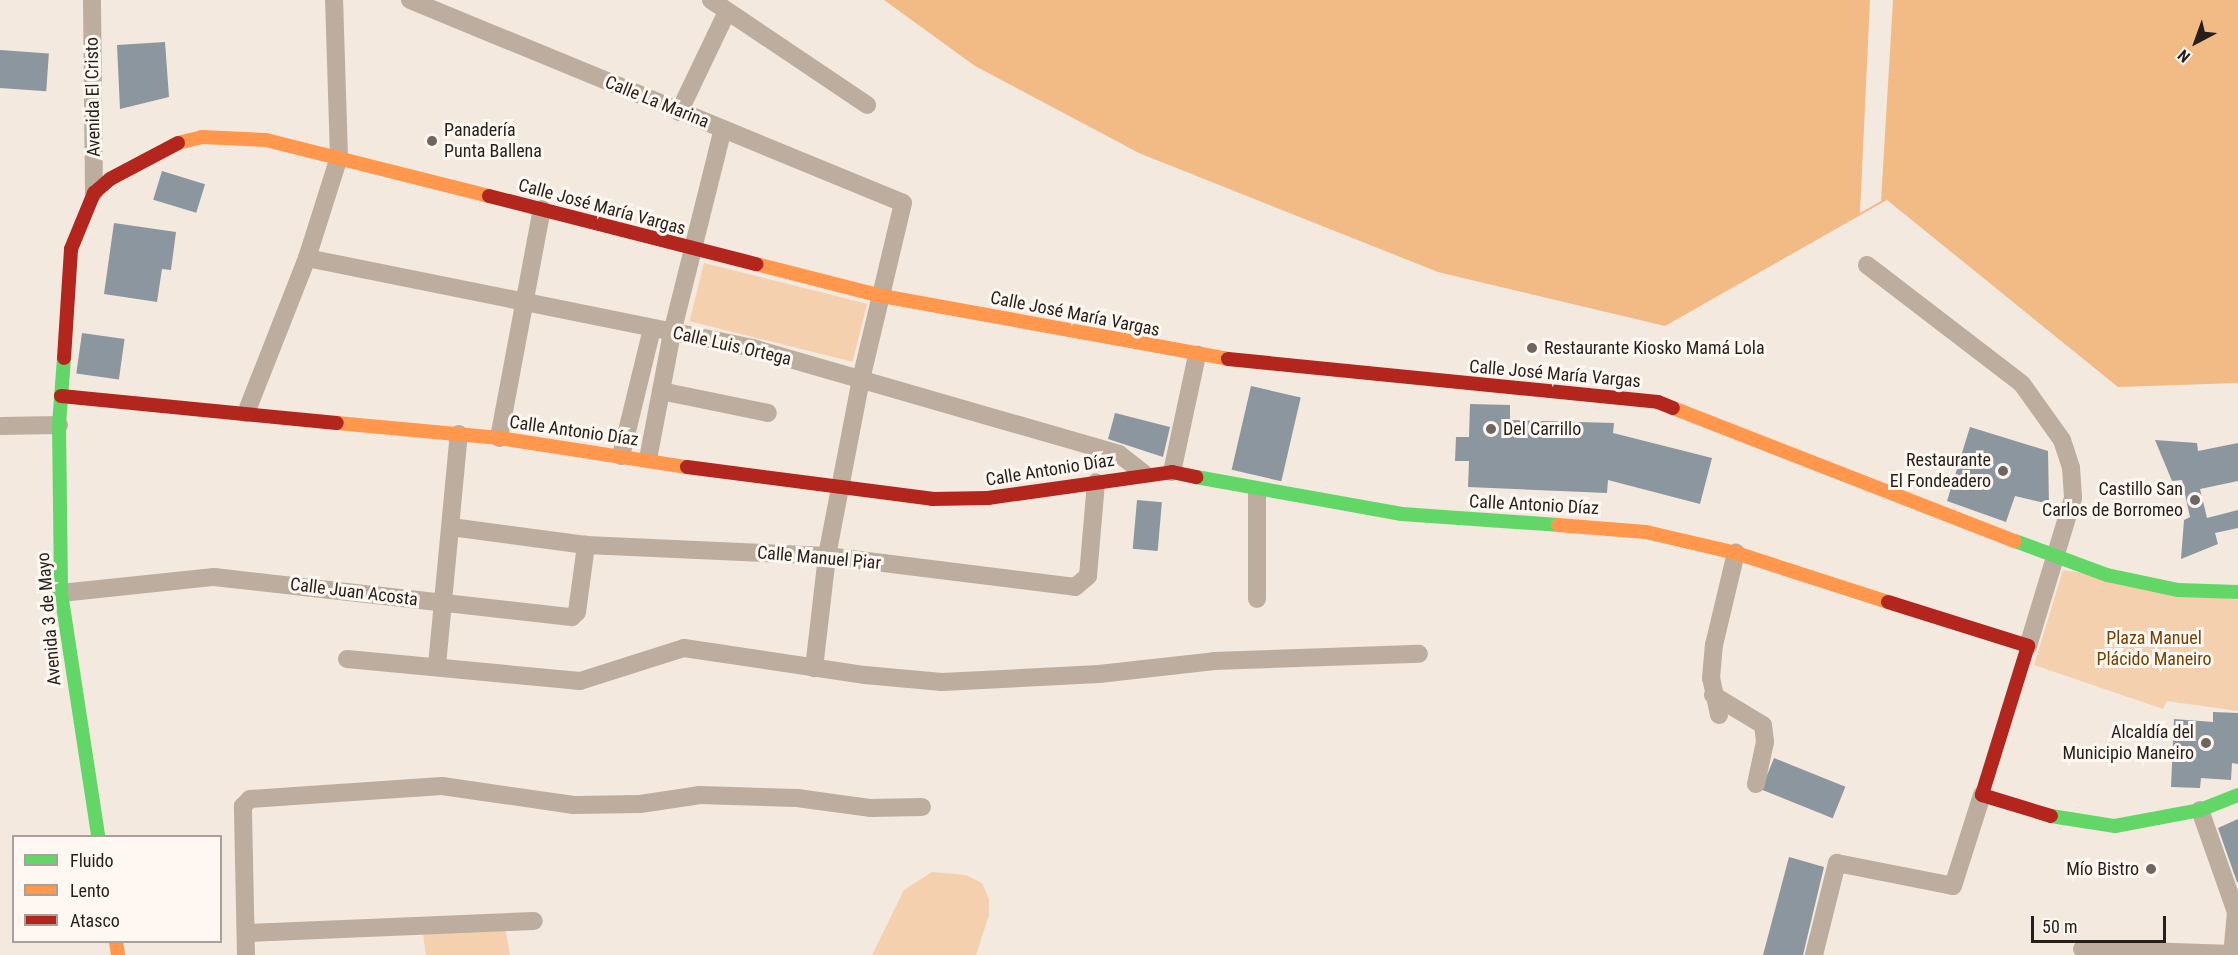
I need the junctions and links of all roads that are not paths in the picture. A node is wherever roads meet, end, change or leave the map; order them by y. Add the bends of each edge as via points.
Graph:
1 (92, 0) edge
2 (334, 0) edge
3 (410, 0) edge
4 (711, 0) edge
5 (727, 12) junction
6 (867, 105) dead end
7 (679, 112) junction
8 (723, 129) junction
9 (339, 157) junction
10 (93, 193) junction
11 (542, 209) junction
12 (694, 250) junction
13 (307, 258) junction
14 (1867, 266) dead end
15 (882, 296) junction
16 (525, 303) junction
17 (652, 329) junction
18 (672, 333) junction
19 (1197, 355) junction
20 (861, 379) junction
21 (662, 391) junction
22 (61, 396) junction
23 (246, 413) junction
24 (768, 413) dead end
25 (59, 425) junction
26 (0, 426) edge
27 (459, 434) junction
28 (499, 438) junction
29 (621, 456) junction
30 (648, 459) junction
31 (1172, 472) junction
32 (1143, 473) junction
33 (1096, 482) junction
34 (840, 490) junction
35 (1257, 491) junction
36 (451, 527) junction
37 (586, 545) junction
38 (1736, 553) junction
39 (827, 556) junction
40 (2054, 556) junction
41 (2238, 592) edge
42 (61, 593) junction
43 (1257, 599) dead end
44 (444, 604) junction
45 (2028, 646) junction
46 (1419, 654) dead end
47 (347, 659) dead end
48 (437, 665) junction
49 (814, 668) junction
50 (1713, 694) junction
51 (1719, 716) dead end
52 (1756, 784) dead end
53 (1982, 795) junction
54 (2238, 795) edge
55 (922, 807) dead end
56 (2200, 810) junction
57 (98, 835) edge
58 (534, 921) dead end
59 (248, 933) junction
60 (2082, 949) dead end
61 (246, 955) edge
62 (1814, 955) edge
63 (2232, 955) edge

1 - 10 street, Avenida El Cristo
2 - 9 street
3 - 7 street, Calle La Marina
4 - 5 street
5 - 6 street
5 - 7 street
7 - 8 street, Calle La Marina
8 - 12 street
8 - 15 street, Calle La Marina via 903,203
9 - 10 street, Calle José María Vargas via 266,140 202,137 148,154
9 - 11 street, Calle José María Vargas
9 - 13 street
10 - 22 street, Avenida 3 de Mayo via 71,249
11 - 12 street, Calle José María Vargas
11 - 16 street
12 - 15 street, Calle José María Vargas
12 - 18 street
13 - 16 street, Calle Luis Ortega
13 - 23 street
14 - 40 street via 2022,384 2052,422 2071,468 2073,498
15 - 19 street, Calle José María Vargas
15 - 20 street
16 - 17 street, Calle Luis Ortega
16 - 28 street
17 - 18 street, Calle Luis Ortega
17 - 29 street
18 - 20 street, Calle Luis Ortega via 752,348
18 - 21 street
19 - 31 street
19 - 40 street, Calle José María Vargas via 1373,377 1658,402
20 - 32 street, Calle Luis Ortega via 1119,453
20 - 34 street
21 - 24 street
21 - 30 street
22 - 23 street, Calle Antonio Díaz
22 - 25 street, Avenida 3 de Mayo
23 - 27 street, Calle Antonio Díaz
25 - 26 street
25 - 42 street, Avenida 3 de Mayo
27 - 28 street, Calle Antonio Díaz
27 - 36 street
28 - 29 street, Calle Antonio Díaz
29 - 30 street, Calle Antonio Díaz
30 - 34 street, Calle Antonio Díaz
31 - 32 street, Calle Antonio Díaz
31 - 35 street, Calle Antonio Díaz
32 - 33 street, Calle Antonio Díaz
33 - 34 street, Calle Antonio Díaz via 988,498 932,499
33 - 39 street, Calle Manuel Piar via 1088,576 1075,587
34 - 39 street
35 - 38 street, Calle Antonio Díaz via 1402,514 1646,532
35 - 43 street
36 - 37 street, Calle Manuel Piar
36 - 44 street
37 - 39 street, Calle Manuel Piar
37 - 44 street, Calle Juan Acosta via 577,612 572,617
38 - 45 street, Calle Antonio Díaz
38 - 50 street via 1714,645
39 - 49 street
40 - 41 street, Calle José María Vargas via 2145,586
40 - 45 street
42 - 44 street, Calle Juan Acosta via 214,577
42 - 57 street, Avenida 3 de Mayo
44 - 48 street
45 - 53 street
46 - 49 street via 1214,661 1099,674 942,682
47 - 48 street
48 - 49 street via 580,681 671,648 684,648
50 - 51 street
50 - 52 street via 1764,725 1765,742
53 - 56 street via 2036,814 2115,826
53 - 62 street via 1953,886 1837,863
54 - 56 street
55 - 59 street via 871,808 797,798 700,795 640,804 574,806 442,786 250,799 243,806
56 - 63 street via 2236,912
58 - 59 street
59 - 61 street
60 - 63 street

